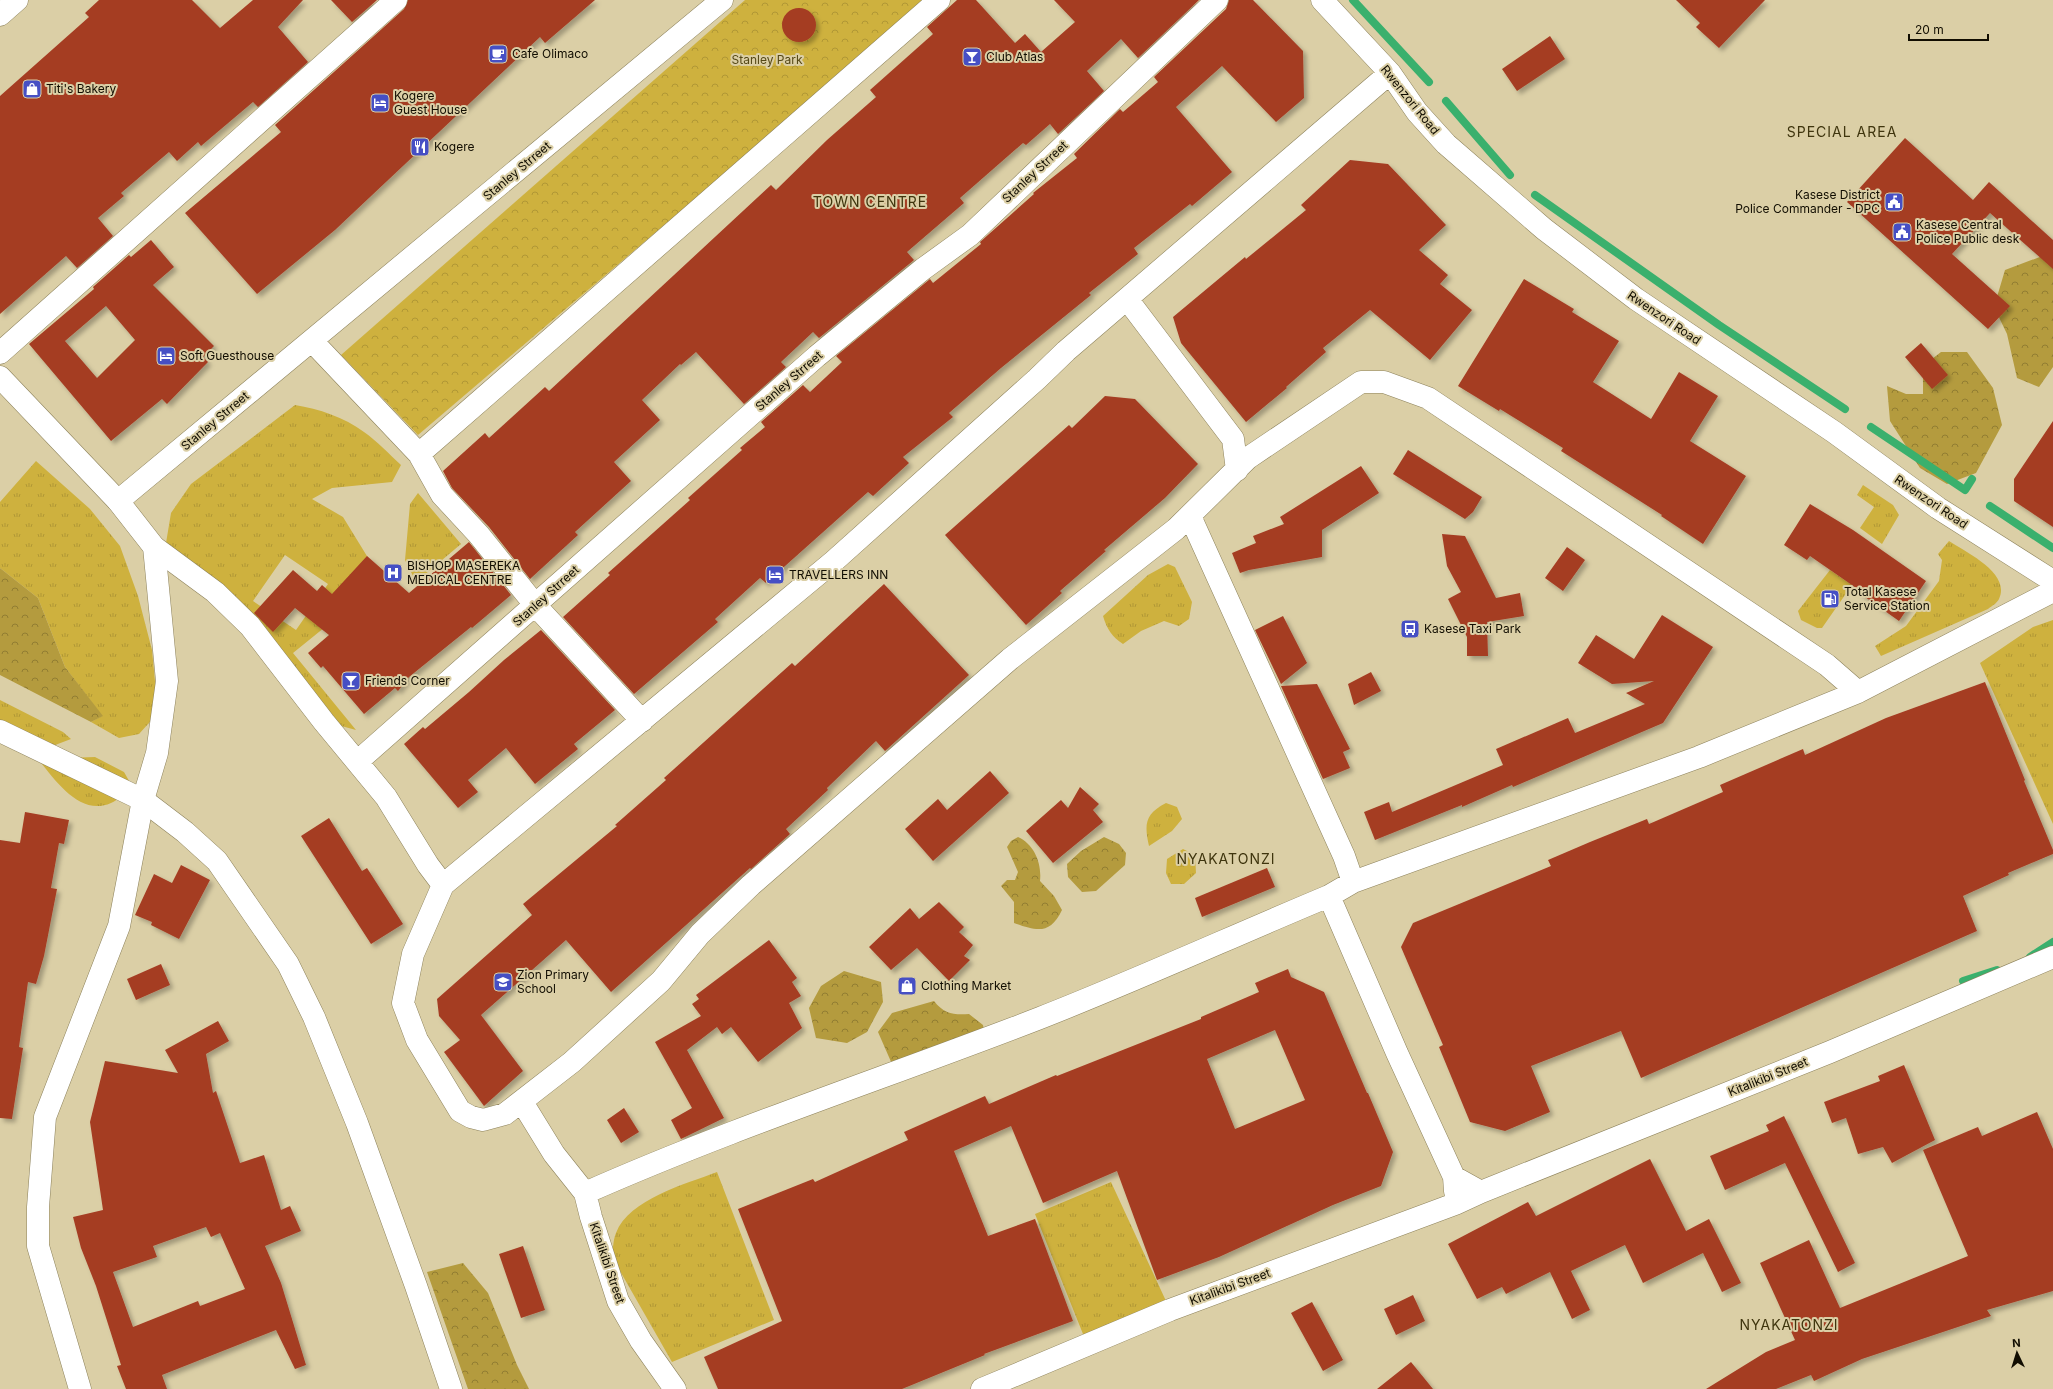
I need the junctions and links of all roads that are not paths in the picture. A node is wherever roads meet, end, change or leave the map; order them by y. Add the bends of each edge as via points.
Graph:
1 (17, 0) edge
2 (396, 0) edge
3 (722, 0) edge
4 (939, 0) edge
5 (1217, 0) edge
6 (1322, 0) edge
7 (0, 15) edge
8 (1390, 73) junction
9 (1127, 299) junction
10 (312, 341) junction
11 (0, 353) edge
12 (0, 377) edge
13 (1233, 438) junction
14 (1264, 448) junction
15 (419, 454) junction
16 (1237, 470) junction
17 (118, 501) junction
18 (1190, 516) junction
19 (154, 547) junction
20 (2053, 581) edge
21 (2053, 591) edge
22 (536, 606) junction
23 (1858, 692) junction
24 (642, 720) junction
25 (0, 731) edge
26 (358, 761) junction
27 (143, 800) junction
28 (1352, 882) junction
29 (443, 885) junction
30 (1329, 896) junction
31 (2053, 957) edge
32 (522, 1102) junction
33 (1454, 1176) junction
34 (1481, 1192) junction
35 (585, 1193) junction
36 (1456, 1204) junction
37 (80, 1389) edge
38 (451, 1389) edge
39 (675, 1389) edge
40 (982, 1389) edge

1 - 7 street
2 - 11 street
3 - 10 street, Stanley Strreet
4 - 15 street
5 - 22 street, Stanley Strreet via 970,235 923,269 817,356
6 - 8 street, Rwenzori Road
8 - 9 street
8 - 20 street, Rwenzori Road via 1417,112 1446,144 1544,229 1630,294 1834,432 1938,508
9 - 13 street
9 - 24 street via 1066,350 834,561
10 - 15 street
10 - 17 street, Stanley Strreet
12 - 17 street
13 - 14 street
13 - 16 street
14 - 16 street via 1248,458
14 - 23 street via 1361,382 1384,382 1428,398 1827,665
15 - 22 street via 442,495 480,535
16 - 18 street
17 - 19 street
18 - 28 street via 1344,856
18 - 32 street via 1010,658 751,885 700,934 661,981 572,1062
19 - 26 street via 215,592 250,626 324,722
19 - 27 street via 167,681 157,753
21 - 23 street
22 - 24 street
22 - 26 street, Stanley Strreet
23 - 28 street via 1699,757
24 - 29 street
25 - 27 street
26 - 29 street via 386,796
27 - 37 street via 118,926 45,1117 38,1207 38,1246
27 - 38 street via 217,861 288,964 314,1017 359,1129
28 - 30 street
29 - 32 street via 413,954 403,1003 409,1023 460,1111 482,1120 505,1114
30 - 33 street
30 - 35 street via 1042,1017 749,1125
31 - 34 street, Kitalikibi Street via 1830,1052
32 - 35 street via 554,1154
33 - 34 street
33 - 36 street
34 - 36 street, Kitalikibi Street
35 - 39 street, Kitalikibi Street via 618,1300 641,1341
36 - 40 street, Kitalikibi Street via 1170,1310

